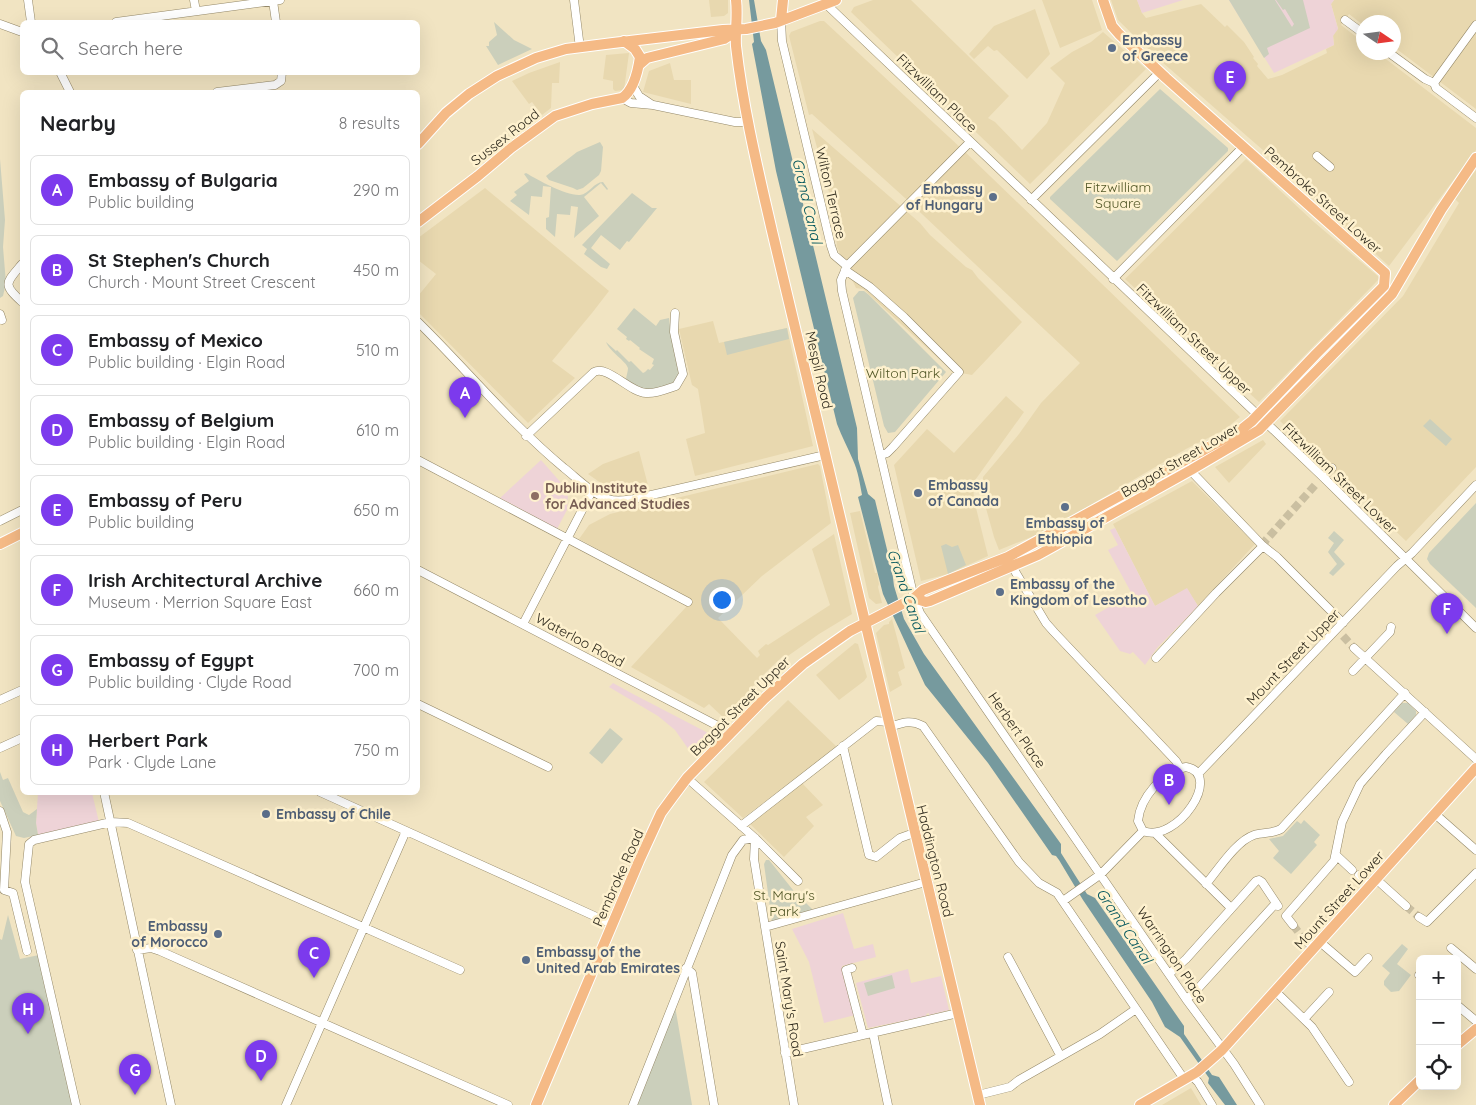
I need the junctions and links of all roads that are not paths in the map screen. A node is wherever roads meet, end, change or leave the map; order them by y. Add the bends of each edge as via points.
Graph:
1 (28, 0) edge
2 (194, 0) edge
3 (276, 0) edge
4 (574, 0) edge
5 (736, 0) edge
6 (783, 0) edge
7 (836, 0) edge
8 (1102, 0) edge
9 (823, 2) edge
10 (196, 11) junction
11 (31, 20) edge
12 (131, 20) edge
13 (276, 20) edge
14 (1345, 20) dead end
15 (774, 23) junction
16 (0, 24) edge
17 (1476, 25) edge
18 (1356, 28) edge
19 (741, 30) junction
20 (20, 31) edge
21 (624, 41) junction
22 (580, 48) junction
23 (1399, 60) edge
24 (639, 65) junction
25 (1160, 72) junction
26 (62, 75) edge
27 (282, 75) edge
28 (1434, 82) junction
29 (633, 86) junction
30 (69, 90) edge
31 (234, 90) edge
32 (622, 98) junction
33 (653, 104) junction
34 (1476, 118) edge
35 (748, 122) junction
36 (420, 142) edge
37 (970, 142) junction
38 (1243, 147) junction
39 (1317, 156) dead end
40 (1476, 158) edge
41 (1330, 167) dead end
42 (1031, 200) junction
43 (420, 220) edge
44 (20, 266) edge
45 (846, 268) junction
46 (1406, 268) junction
47 (1385, 273) junction
48 (1113, 279) junction
49 (20, 300) edge
50 (675, 313) dead end
51 (420, 324) edge
52 (1257, 416) junction
53 (1265, 424) junction
54 (526, 436) junction
55 (881, 454) junction
56 (825, 455) junction
57 (420, 461) edge
58 (1182, 462) junction
59 (1332, 468) dead end
60 (1191, 470) junction
61 (1323, 478) junction
62 (1476, 485) edge
63 (592, 491) junction
64 (1105, 504) junction
65 (20, 511) edge
66 (1112, 514) junction
67 (0, 521) edge
68 (20, 534) edge
69 (567, 537) junction
70 (0, 544) edge
71 (1263, 546) junction
72 (1008, 557) junction
73 (1405, 558) junction
74 (1012, 567) junction
75 (420, 571) edge
76 (909, 600) junction
77 (688, 602) dead end
78 (864, 623) junction
79 (1343, 623) junction
80 (523, 624) junction
81 (1391, 626) dead end
82 (1476, 628) edge
83 (1354, 648) tunnel mouth
84 (1156, 658) dead end
85 (1365, 658) junction
86 (1353, 671) dead end
87 (20, 691) edge
88 (1405, 694) junction
89 (0, 700) edge
90 (420, 705) edge
91 (1426, 712) junction
92 (888, 724) junction
93 (730, 736) junction
94 (20, 739) edge
95 (843, 746) junction
96 (0, 748) edge
97 (1476, 759) edge
98 (548, 767) dead end
99 (1180, 768) junction
100 (1476, 768) edge
101 (1199, 773) junction
102 (687, 778) junction
103 (105, 795) edge
104 (327, 795) edge
105 (0, 811) edge
106 (1435, 814) junction
107 (111, 822) junction
108 (741, 826) junction
109 (1143, 830) junction
110 (406, 831) junction
111 (914, 833) junction
112 (1155, 833) junction
113 (755, 838) junction
114 (1476, 850) edge
115 (1336, 856) junction
116 (1352, 870) dead end
117 (1476, 873) edge
118 (1101, 874) junction
119 (1359, 875) dead end
120 (798, 881) dead end
121 (926, 882) junction
122 (1373, 882) junction
123 (1206, 884) junction
124 (1063, 901) junction
125 (1406, 906) tunnel mouth
126 (1231, 908) junction
127 (1419, 917) dead end
128 (612, 924) junction
129 (1293, 926) tunnel mouth
130 (364, 927) junction
131 (765, 927) junction
132 (1303, 938) tunnel mouth
133 (1317, 945) junction
134 (1451, 948) dead end
135 (137, 950) junction
136 (27, 951) dead end
137 (1008, 957) dead end
138 (1368, 958) dead end
139 (686, 968) junction
140 (852, 968) dead end
141 (1476, 969) edge
142 (460, 970) dead end
143 (1169, 974) junction
144 (1275, 991) junction
145 (1329, 992) dead end
146 (1186, 1000) junction
147 (1461, 1008) edge
148 (1136, 1009) junction
149 (958, 1013) junction
150 (1305, 1018) junction
151 (1476, 1021) edge
152 (322, 1023) junction
153 (1474, 1032) edge
154 (873, 1033) junction
155 (863, 1035) junction
156 (1461, 1042) edge
157 (1222, 1050) junction
158 (785, 1053) junction
159 (1060, 1055) junction
160 (1191, 1076) junction
161 (1349, 1082) dead end
162 (1416, 1084) edge
163 (979, 1100) edge
164 (76, 1105) edge
165 (171, 1105) edge
166 (286, 1105) edge
167 (508, 1105) edge
168 (536, 1105) edge
169 (633, 1105) edge
170 (714, 1105) edge
171 (794, 1105) edge
172 (888, 1105) edge
173 (1140, 1105) edge
174 (1212, 1105) edge
175 (1260, 1105) edge
176 (1394, 1105) edge

1 - 11 street
2 - 10 street
3 - 10 street
3 - 13 street
4 - 22 street
5 - 19 main road, Mespil Road
6 - 15 main road
7 - 9 main road
8 - 25 main road, Pembroke Street Lower via 1112,26
9 - 15 main road
9 - 37 street, Fitzwilliam Place
10 - 12 street
14 - 18 street
15 - 19 main road
15 - 45 street, Wilton Terrace via 788,62 832,250
16 - 20 street
17 - 28 street
19 - 21 main road
19 - 24 main road via 724,40 647,58
19 - 35 main road, Mespil Road
21 - 22 main road
21 - 24 main road via 639,54
22 - 36 main road via 536,58 497,76 446,113
23 - 28 street
24 - 29 main road
25 - 38 main road, Pembroke Street Lower
25 - 42 street
26 - 30 street
27 - 31 street via 275,85
28 - 34 street via 1436,88
29 - 32 main road
29 - 33 street via 639,96
32 - 33 street via 631,103
32 - 43 main road, Sussex Road via 555,116
33 - 35 street
35 - 56 main road, Mespil Road
37 - 42 street, Fitzwilliam Place
37 - 45 street
38 - 47 main road, Pembroke Street Lower
38 - 48 street
39 - 41 street
40 - 46 main road, Baggot Street Lower via 1459,180
42 - 48 street, Fitzwilliam Place
44 - 49 street via 8,287
45 - 55 street via 842,291
45 - 55 street, Wilton Terrace via 904,317 958,372 893,447
46 - 47 main road
46 - 53 main road, Baggot Street Lower via 1396,290 1380,308
47 - 52 main road, Baggot Street Lower via 1384,286
48 - 52 street, Fitzwilliam Street Upper
50 - 54 street via 673,324 684,374 676,386 642,393 598,369
51 - 54 street
52 - 53 street, Fitzwilliam Street Lower
52 - 58 main road, Baggot Street Lower via 1242,429
53 - 60 main road, Baggot Street Lower
53 - 61 street, Fitzwilliam Street Lower
54 - 63 street
55 - 76 street
56 - 63 street via 621,501
56 - 78 main road, Mespil Road
57 - 69 street
58 - 60 street
58 - 64 main road, Baggot Street Lower
59 - 61 street
60 - 66 main road, Baggot Street Lower
60 - 71 street
61 - 73 street, Fitzwilliam Street Lower
62 - 73 street, Mount Street Upper
63 - 69 street
64 - 66 main road
64 - 72 main road, Baggot Street Lower
65 - 67 street
66 - 74 main road, Baggot Street Lower
68 - 70 main road
69 - 77 street
69 - 80 street
71 - 79 street
71 - 84 street
72 - 74 street
72 - 76 main road, Baggot Street Lower via 923,590
73 - 79 street, Mount Street Upper
73 - 82 street, Fitzwilliam Street Lower
74 - 76 main road, Baggot Street Lower via 930,601
74 - 99 street via 1054,632
75 - 80 street, Waterloo Road
76 - 78 main road, Baggot Street Lower
76 - 118 street, Herbert Place
78 - 92 main road, Haddington Road
78 - 93 main road, Baggot Street Upper via 801,665
79 - 101 street, Mount Street Upper via 1340,633
80 - 93 street, Waterloo Road
81 - 85 street via 1390,632
83 - 85 street
85 - 86 street
85 - 88 street
87 - 89 street
88 - 91 street
88 - 123 street via 1281,829 1243,841
90 - 98 street
91 - 97 street
91 - 115 street via 1360,784 1342,822
92 - 95 street via 876,721
92 - 111 main road, Haddington Road
92 - 124 street via 915,722 924,726 1019,862
93 - 102 main road, Baggot Street Upper
94 - 96 street
95 - 108 street
95 - 111 street via 869,856 876,857 900,838
99 - 101 street via 1192,768
99 - 109 street via 1162,780 1143,802 1138,821
100 - 106 main road, Mount Street Lower
101 - 112 street via 1201,785 1190,809 1170,828
102 - 108 street
102 - 128 main road, Pembroke Road via 662,813
103 - 107 street
104 - 110 street
105 - 136 street via 7,832 4,890 13,893
106 - 114 street
106 - 122 main road, Mount Street Lower
107 - 130 street via 128,823
107 - 135 street
107 - 164 street via 34,840 30,844 25,882
108 - 113 street
109 - 112 street
109 - 118 street
110 - 128 street
110 - 130 street
111 - 121 main road, Haddington Road
112 - 123 street
113 - 120 street
113 - 131 street, Saint Mary's Road via 754,859
113 - 139 street via 743,840 732,855
115 - 116 street
115 - 129 street via 1286,916
117 - 127 street via 1428,922
118 - 124 street
118 - 143 street, Warrington Place
119 - 122 street
121 - 131 street
121 - 149 main road, Haddington Road
122 - 125 street
122 - 133 main road, Mount Street Lower
123 - 126 street
124 - 148 street
126 - 143 street
126 - 146 street via 1259,880 1277,904
128 - 168 main road, Pembroke Road
130 - 142 street
130 - 152 street
131 - 158 street, Saint Mary's Road
132 - 133 street
133 - 138 street via 1355,972
133 - 144 main road, Mount Street Lower
134 - 141 street
135 - 152 street via 151,948 160,951
135 - 165 street
137 - 159 street
139 - 169 street
139 - 170 street via 692,973
140 - 155 street via 846,970
143 - 146 street, Warrington Place
144 - 150 street
144 - 157 main road, Mount Street Lower
145 - 150 street
146 - 157 street, Warrington Place
147 - 151 street
148 - 159 street via 1100,1034
148 - 160 street
149 - 154 street
149 - 163 main road, Haddington Road
150 - 161 street
152 - 166 street
152 - 167 street
153 - 156 main road
154 - 155 street
154 - 172 street
155 - 158 street
157 - 160 main road, Mount Street Lower
157 - 175 street, Warrington Place
158 - 171 street, Saint Mary's Road
159 - 163 street via 1010,1087
160 - 173 main road, Mount Street Lower
160 - 174 street
162 - 176 main road

